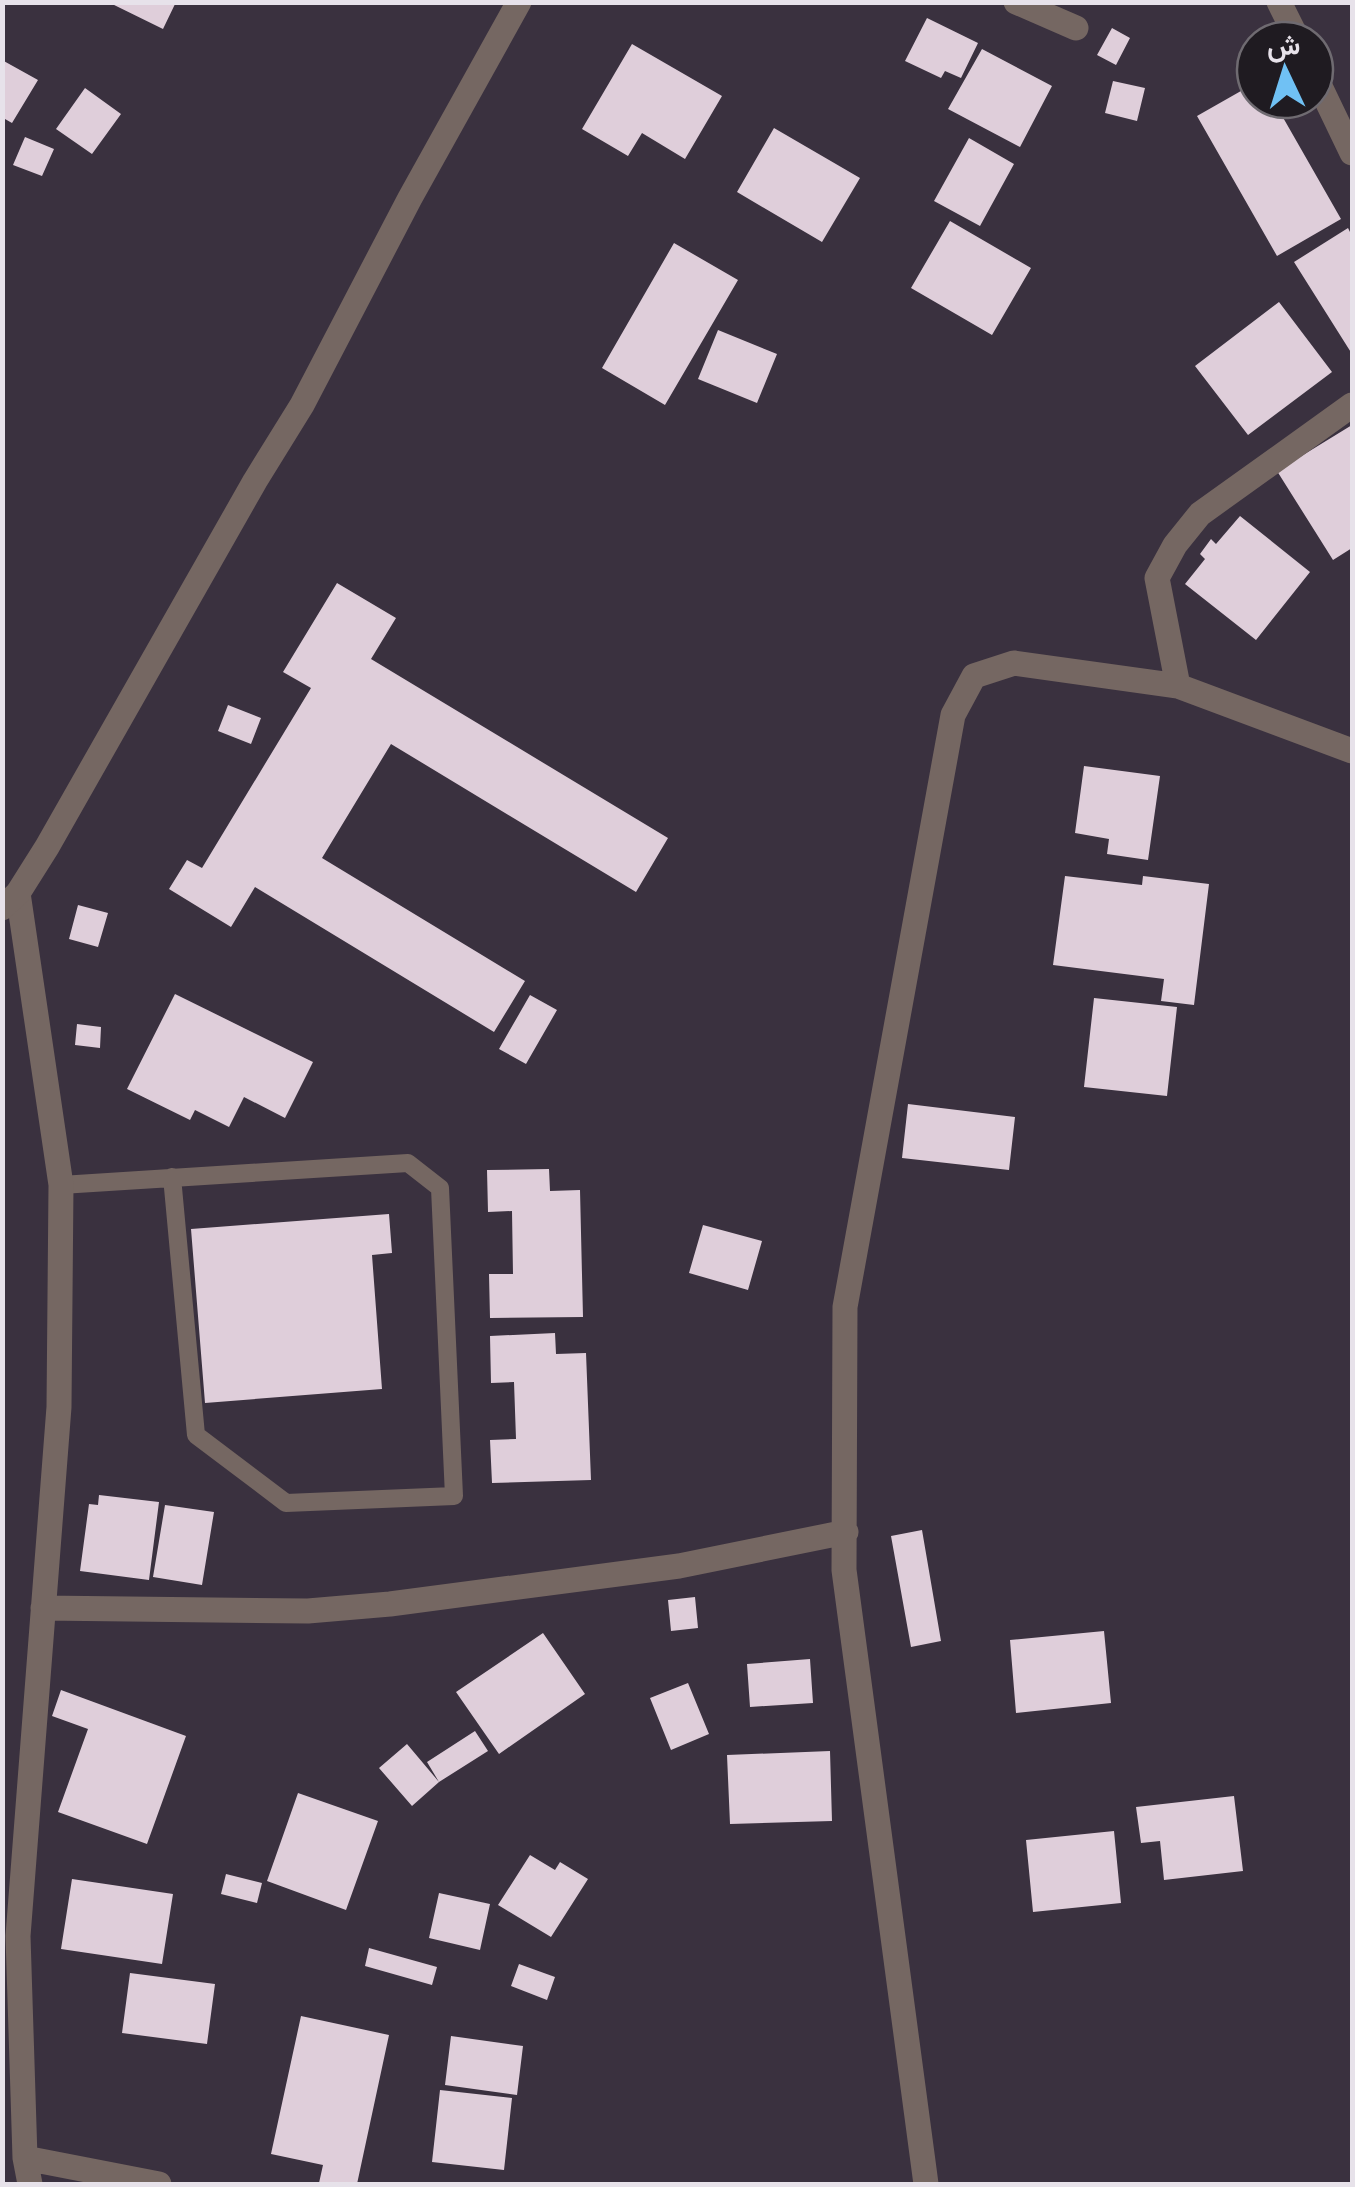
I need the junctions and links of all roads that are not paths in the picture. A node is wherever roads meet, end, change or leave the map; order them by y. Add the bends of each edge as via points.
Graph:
1 (518, 2) edge
2 (1016, 2) edge
3 (1076, 28) dead end
4 (1335, 118) edge
5 (1352, 154) edge
6 (1352, 405) edge
7 (1178, 686) junction
8 (1352, 752) edge
9 (10, 901) edge
10 (172, 1177) junction
11 (61, 1185) junction
12 (846, 1532) junction
13 (43, 1608) junction
14 (25, 2158) junction
15 (30, 2184) edge
16 (158, 2184) edge
17 (926, 2184) edge

1 - 9 street via 302,405
2 - 3 street
4 - 5 street
6 - 7 street via 1200,514 1175,544 1157,578
7 - 8 street
7 - 12 street via 1014,663 974,676 954,715 845,1307
9 - 11 street
10 - 10 lane via 408,1163 440,1188 454,1496 286,1503 196,1435
10 - 11 lane
11 - 13 street via 59,1407
12 - 13 street via 679,1566 390,1604 308,1611
12 - 17 street via 844,1570
13 - 14 street via 18,1936
14 - 15 street
14 - 16 street

